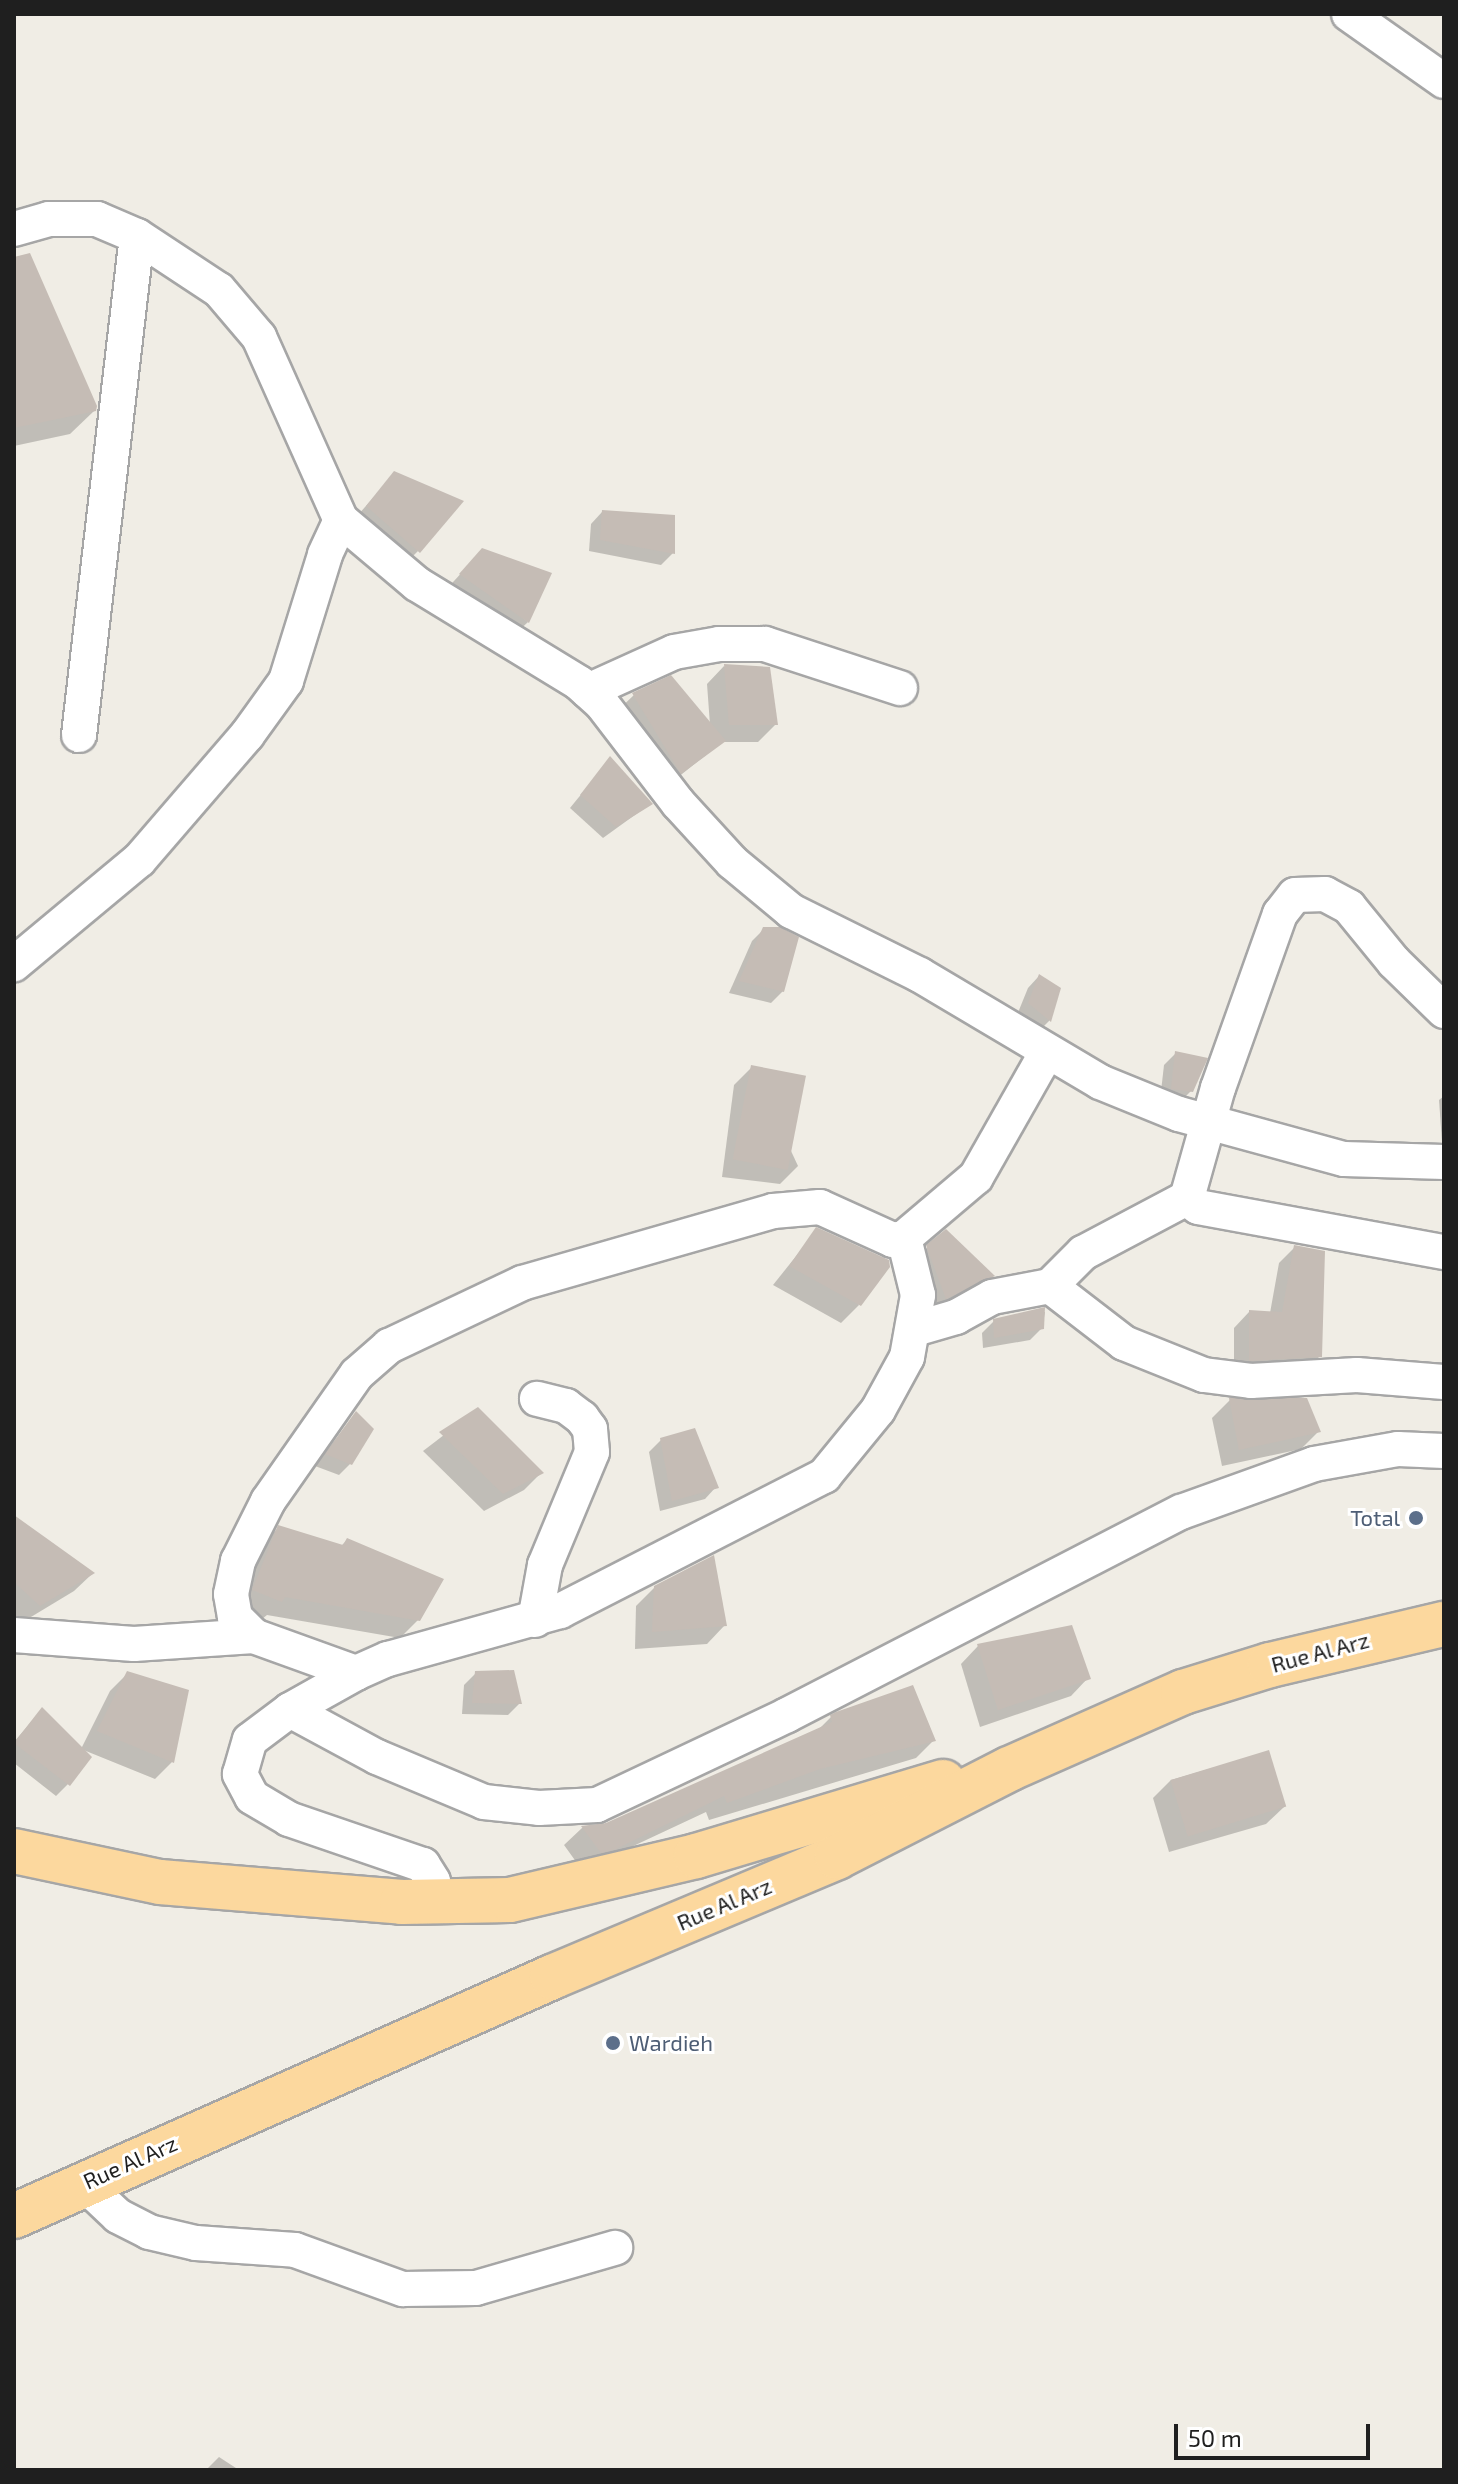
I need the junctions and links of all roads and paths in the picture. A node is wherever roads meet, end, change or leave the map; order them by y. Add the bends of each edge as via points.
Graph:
1 (1349, 14) edge
2 (1444, 81) edge
3 (14, 229) edge
4 (137, 236) junction
5 (341, 520) junction
6 (900, 688) dead end
7 (588, 691) junction
8 (79, 735) dead end
9 (14, 964) edge
10 (1444, 1011) edge
11 (1047, 1052) junction
12 (1207, 1123) junction
13 (1444, 1162) edge
14 (1187, 1198) junction
15 (904, 1238) junction
16 (1444, 1252) edge
17 (1050, 1286) junction
18 (915, 1329) junction
19 (1444, 1382) edge
20 (537, 1399) dead end
21 (1444, 1451) edge
22 (535, 1620) junction
23 (1444, 1624) edge
24 (14, 1635) edge
25 (254, 1636) junction
26 (356, 1673) junction
27 (290, 1710) junction
28 (1009, 1769) junction
29 (14, 1851) edge
30 (423, 1902) junction
31 (83, 2183) junction
32 (14, 2216) edge
33 (615, 2248) dead end

1 - 2 street
3 - 4 street via 49,219 97,219
4 - 5 street via 219,290 259,337
4 - 8 street
5 - 7 street via 417,584
5 - 9 street via 286,681 247,735 139,860
6 - 7 street via 765,644 719,644 674,652
7 - 11 street via 678,803 758,886 791,911 920,975
10 - 12 street via 1349,907 1325,894 1295,895 1280,914
11 - 12 street via 1100,1082
11 - 15 street via 976,1177
12 - 13 street via 1344,1159
12 - 14 street
14 - 16 street via 1198,1207
14 - 17 street via 1083,1253
15 - 18 street via 918,1295
15 - 25 street via 893,1240 820,1207 796,1206 522,1283 389,1346 357,1374 329,1412 268,1501 238,1561 231,1606 241,1627
17 - 18 street via 992,1297 956,1317
17 - 19 street via 1124,1343 1204,1375 1251,1381 1399,1376
18 - 22 street via 896,1383 824,1476
20 - 22 street via 566,1406 582,1418 590,1429 592,1452 545,1565
21 - 27 street via 1398,1449 1314,1464 1181,1512 787,1715 597,1805 539,1808 484,1802 390,1763
22 - 26 street via 434,1645
23 - 28 main road, Rue Al Arz via 1270,1665 1183,1692
24 - 25 street via 134,1644
25 - 26 street
26 - 27 street
27 - 30 street via 250,1740 241,1762 242,1784 264,1807 289,1819 423,1865 433,1881
28 - 30 main road via 892,1795 637,1872 510,1900
28 - 31 main road, Rue Al Arz via 837,1857
29 - 30 main road via 160,1882
31 - 32 main road, Rue Al Arz
31 - 33 street via 118,2216 149,2232 196,2243 295,2250 403,2289 476,2288

